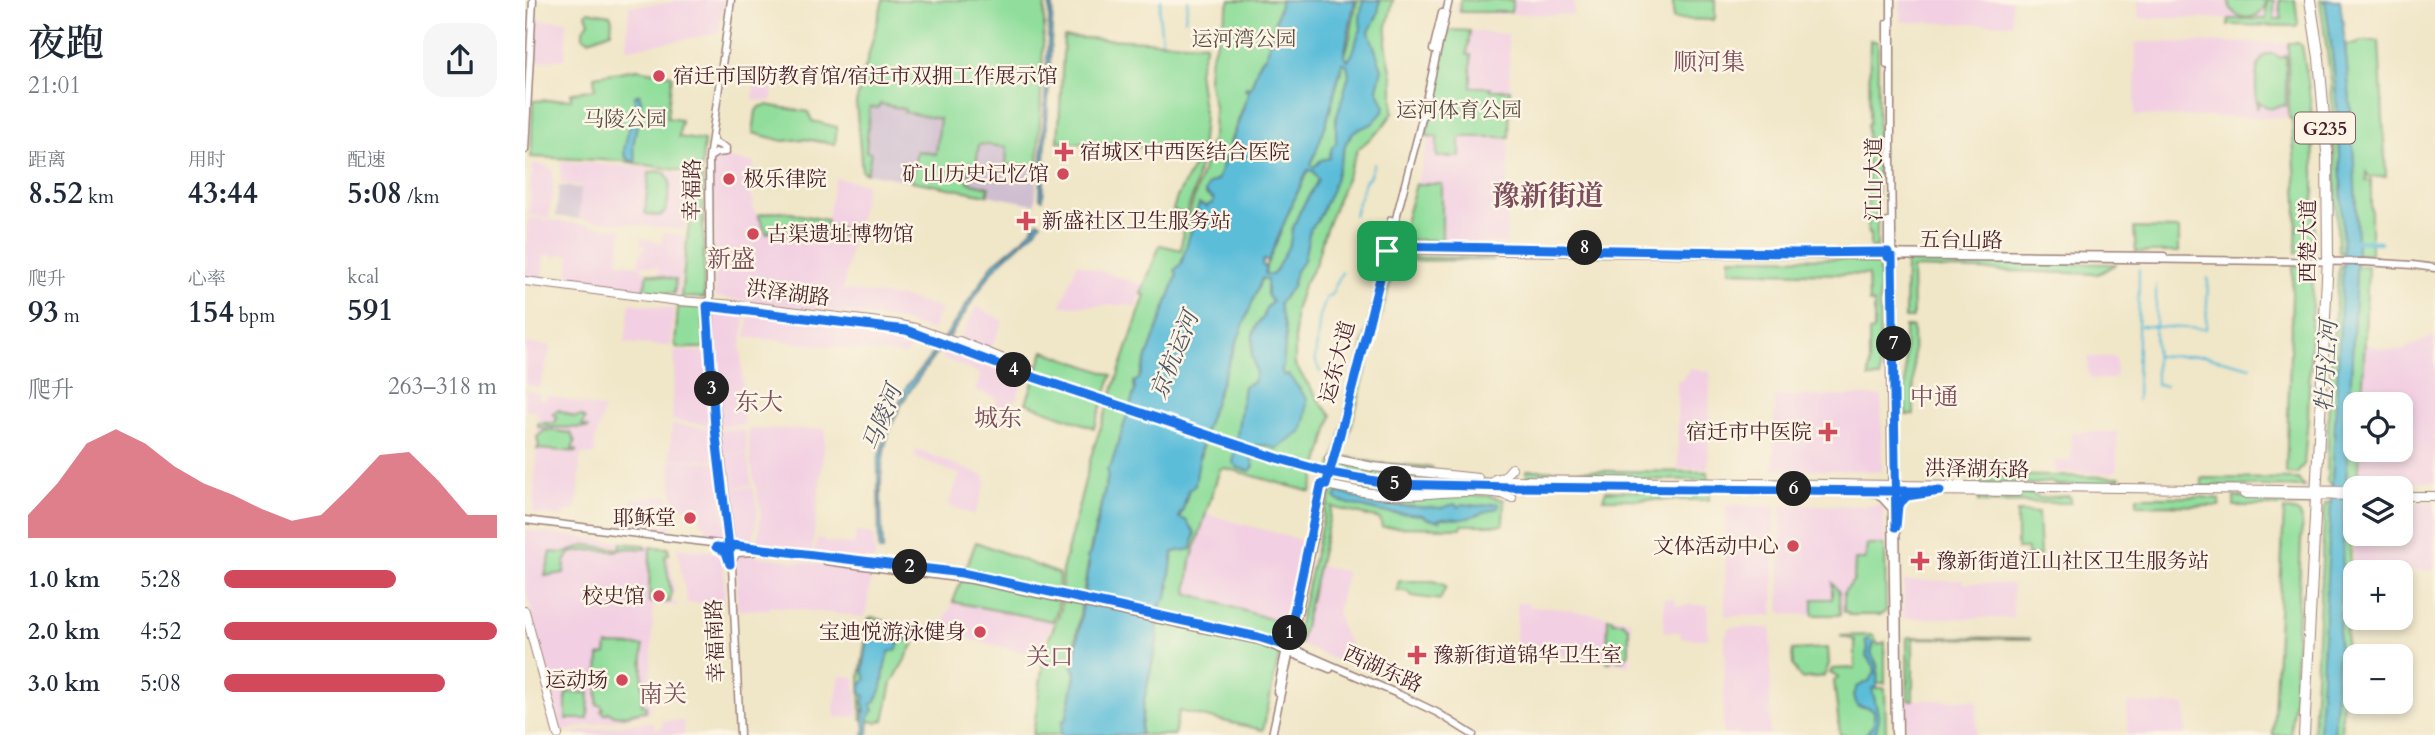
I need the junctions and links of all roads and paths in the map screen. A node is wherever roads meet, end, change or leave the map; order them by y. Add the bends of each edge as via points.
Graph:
1 (532, 0) edge
2 (729, 0) edge
3 (1447, 0) edge
4 (1889, 0) edge
5 (2308, 0) edge
6 (525, 102) edge
7 (713, 134) junction
8 (525, 150) edge
9 (709, 159) junction
10 (1386, 248) junction
11 (1890, 254) junction
12 (2329, 260) junction
13 (2435, 267) edge
14 (525, 283) edge
15 (708, 304) junction
16 (947, 342) junction
17 (1029, 374) dead end
18 (1891, 456) junction
19 (1331, 458) junction
20 (1896, 467) junction
21 (1512, 468) dead end
22 (1324, 484) junction
23 (1474, 484) junction
24 (1872, 485) junction
25 (1893, 488) junction
26 (1943, 488) junction
27 (1853, 490) junction
28 (2315, 492) junction
29 (2343, 493) edge
30 (2413, 493) edge
31 (2435, 493) edge
32 (1512, 498) dead end
33 (1891, 510) junction
34 (525, 522) edge
35 (1896, 527) junction
36 (728, 532) junction
37 (716, 546) junction
38 (730, 547) junction
39 (753, 550) junction
40 (731, 564) junction
41 (525, 611) edge
42 (525, 625) edge
43 (1289, 648) junction
44 (1896, 733) edge
45 (556, 735) edge
46 (738, 735) edge
47 (1270, 735) edge
48 (1465, 735) edge
49 (1473, 735) edge
50 (2302, 735) edge

1 - 6 main road
1 - 8 main road
2 - 7 main road, 幸福路
2 - 15 main road, 幸福路 via 707,147
3 - 10 main road, 运东大道 via 1419,131
4 - 11 main road, 江山大道
5 - 12 highway, 西楚大道 / G235
7 - 9 main road, 幸福路
7 - 9 main road via 713,141 726,150
9 - 15 main road, 幸福路
10 - 11 main road, 五台山路
10 - 19 main road, 运东大道
11 - 12 main road, 五台山路
11 - 18 main road, 江山大道
11 - 20 main road, 江山大道
12 - 13 main road, 五台山路
12 - 28 highway, 西楚大道 / G235
14 - 15 main road, 洪泽湖路
15 - 16 main road, 洪泽湖路 via 895,324
15 - 36 main road, 幸福路 via 715,428
16 - 17 main road via 956,340
16 - 23 main road, 洪泽湖路, bridge via 1320,467 1371,478
18 - 24 main road via 1887,476
18 - 25 main road, 江山大道
19 - 21 main road via 1472,478 1499,479
19 - 22 main road, 运东大道
20 - 25 main road, 江山大道
20 - 26 main road via 1909,484
22 - 32 main road via 1390,495 1493,492
22 - 43 main road, 运东大道
23 - 24 main road, 洪泽湖东路
23 - 27 main road, 洪泽湖东路
24 - 25 main road, 洪泽湖东路
25 - 26 main road, 洪泽湖东路
25 - 27 main road, 洪泽湖东路
25 - 33 main road, 江山大道
25 - 35 main road, 江山大道
26 - 28 main road, 洪泽湖东路
26 - 35 main road via 1907,496 1898,505
27 - 33 main road via 1878,494
28 - 29 main road, 洪泽湖东路
28 - 50 highway, 西楚大道 / G235
30 - 31 main road
33 - 44 main road, 江山大道
34 - 37 main road, 西湖东路
35 - 44 main road, 江山大道
36 - 37 main road
36 - 38 main road, 幸福路
36 - 39 main road via 734,542
37 - 38 main road, 西湖东路
37 - 40 main road via 726,552
38 - 39 main road, 西湖东路
38 - 40 main road, 幸福南路
39 - 40 main road via 737,553
39 - 43 main road, 西湖东路 via 973,578
40 - 46 main road, 幸福南路
41 - 45 main road
42 - 45 main road
43 - 47 main road, 运东大道
43 - 48 main road, 西湖东路 via 1428,712
43 - 49 main road, 西湖东路 via 1430,710

